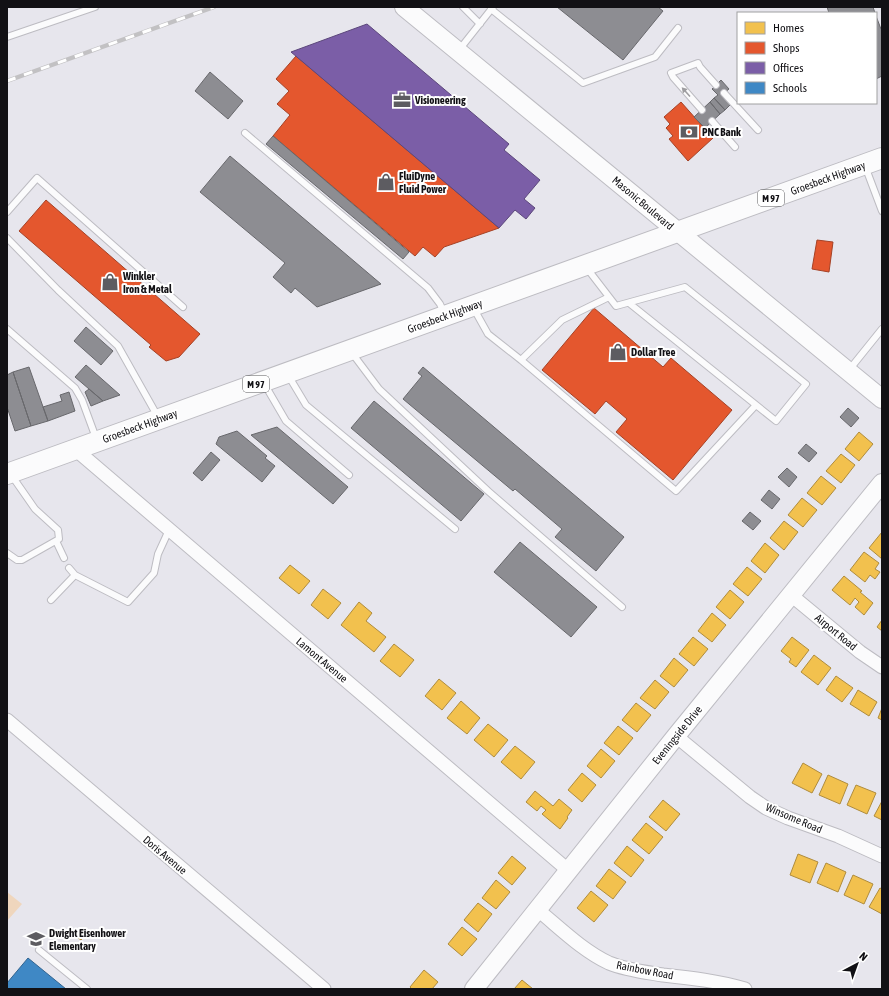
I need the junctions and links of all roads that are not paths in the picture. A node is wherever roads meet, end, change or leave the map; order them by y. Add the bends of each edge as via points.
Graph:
1 (95, 7) edge
2 (404, 7) edge
3 (463, 7) edge
4 (492, 8) edge
5 (480, 24) junction
6 (678, 28) dead end
7 (7, 37) edge
8 (458, 51) junction
9 (716, 85) dead end
10 (724, 93) dead end
11 (702, 110) dead end
12 (712, 121) dead end
13 (758, 130) dead end
14 (245, 133) dead end
15 (735, 147) dead end
16 (873, 162) edge
17 (882, 211) edge
18 (7, 212) edge
19 (678, 232) junction
20 (7, 238) edge
21 (585, 266) junction
22 (609, 297) junction
23 (629, 303) junction
24 (473, 306) junction
25 (182, 307) dead end
26 (445, 316) junction
27 (7, 329) edge
28 (882, 329) edge
29 (350, 350) junction
30 (520, 360) junction
31 (848, 371) junction
32 (287, 373) junction
33 (263, 382) junction
34 (882, 399) edge
35 (756, 405) junction
36 (159, 419) junction
37 (98, 441) junction
38 (74, 450) junction
39 (8, 473) edge
40 (349, 475) dead end
41 (882, 483) edge
42 (455, 529) dead end
43 (169, 530) junction
44 (56, 541) junction
45 (7, 553) edge
46 (64, 558) dead end
47 (69, 568) dead end
48 (75, 575) junction
49 (791, 595) junction
50 (51, 600) dead end
51 (622, 607) dead end
52 (882, 667) edge
53 (7, 720) edge
54 (676, 736) junction
55 (882, 856) edge
56 (569, 871) junction
57 (538, 910) junction
58 (39, 950) dead end
59 (87, 989) edge
60 (324, 989) edge
61 (474, 989) edge
62 (745, 989) edge

1 - 7 lane
2 - 8 street, Masonic Boulevard
3 - 5 lane
4 - 5 lane
4 - 6 lane via 583,83 655,57
5 - 8 lane
8 - 19 street, Masonic Boulevard
11 -> 9 lane via 671,73 698,63
10 - 13 lane
12 - 15 lane
14 - 26 lane via 428,288
16 - 17 lane
16 - 19 main road, Groesbeck Highway / M 97
18 - 25 lane via 38,178
19 - 21 main road, Groesbeck Highway / M 97
19 - 31 street, Masonic Boulevard
20 - 36 lane via 118,346
21 - 22 lane
21 - 24 main road, Groesbeck Highway / M 97
22 - 23 lane via 616,306
22 - 30 lane via 562,320
23 - 35 lane
23 - 35 lane via 685,287 806,384 776,421
24 - 26 main road, Groesbeck Highway / M 97
24 - 30 lane via 488,334
26 - 29 main road, Groesbeck Highway / M 97
27 - 37 lane via 75,388
28 - 31 lane
29 - 32 main road, Groesbeck Highway / M 97
29 - 51 lane via 378,389 488,491
30 - 35 lane via 676,491
31 - 34 street, Masonic Boulevard
32 - 33 main road, Groesbeck Highway / M 97
32 - 42 lane via 306,405
33 - 36 main road, Groesbeck Highway / M 97
33 - 40 lane via 286,421
36 - 37 main road, Groesbeck Highway / M 97
37 - 38 main road, Groesbeck Highway / M 97
38 - 39 main road, Groesbeck Highway / M 97
38 - 43 street, Lamont Avenue
39 - 44 lane via 35,509 58,530 59,539
41 - 49 street, Eveningside Drive
43 - 48 lane via 158,554 154,573 128,602
43 - 56 street, Lamont Avenue
44 - 45 lane via 22,560 17,560
44 - 46 lane
47 - 48 lane
48 - 50 lane
49 - 52 street, Airport Road
49 - 54 street, Eveningside Drive
53 - 60 street, Doris Avenue
54 - 55 street, Winsome Road via 766,808
54 - 56 street, Eveningside Drive
56 - 57 street, Eveningside Drive
57 - 61 street, Eveningside Drive
57 - 62 street, Rainbow Road via 582,946 609,963 645,972 723,983
58 - 59 lane

